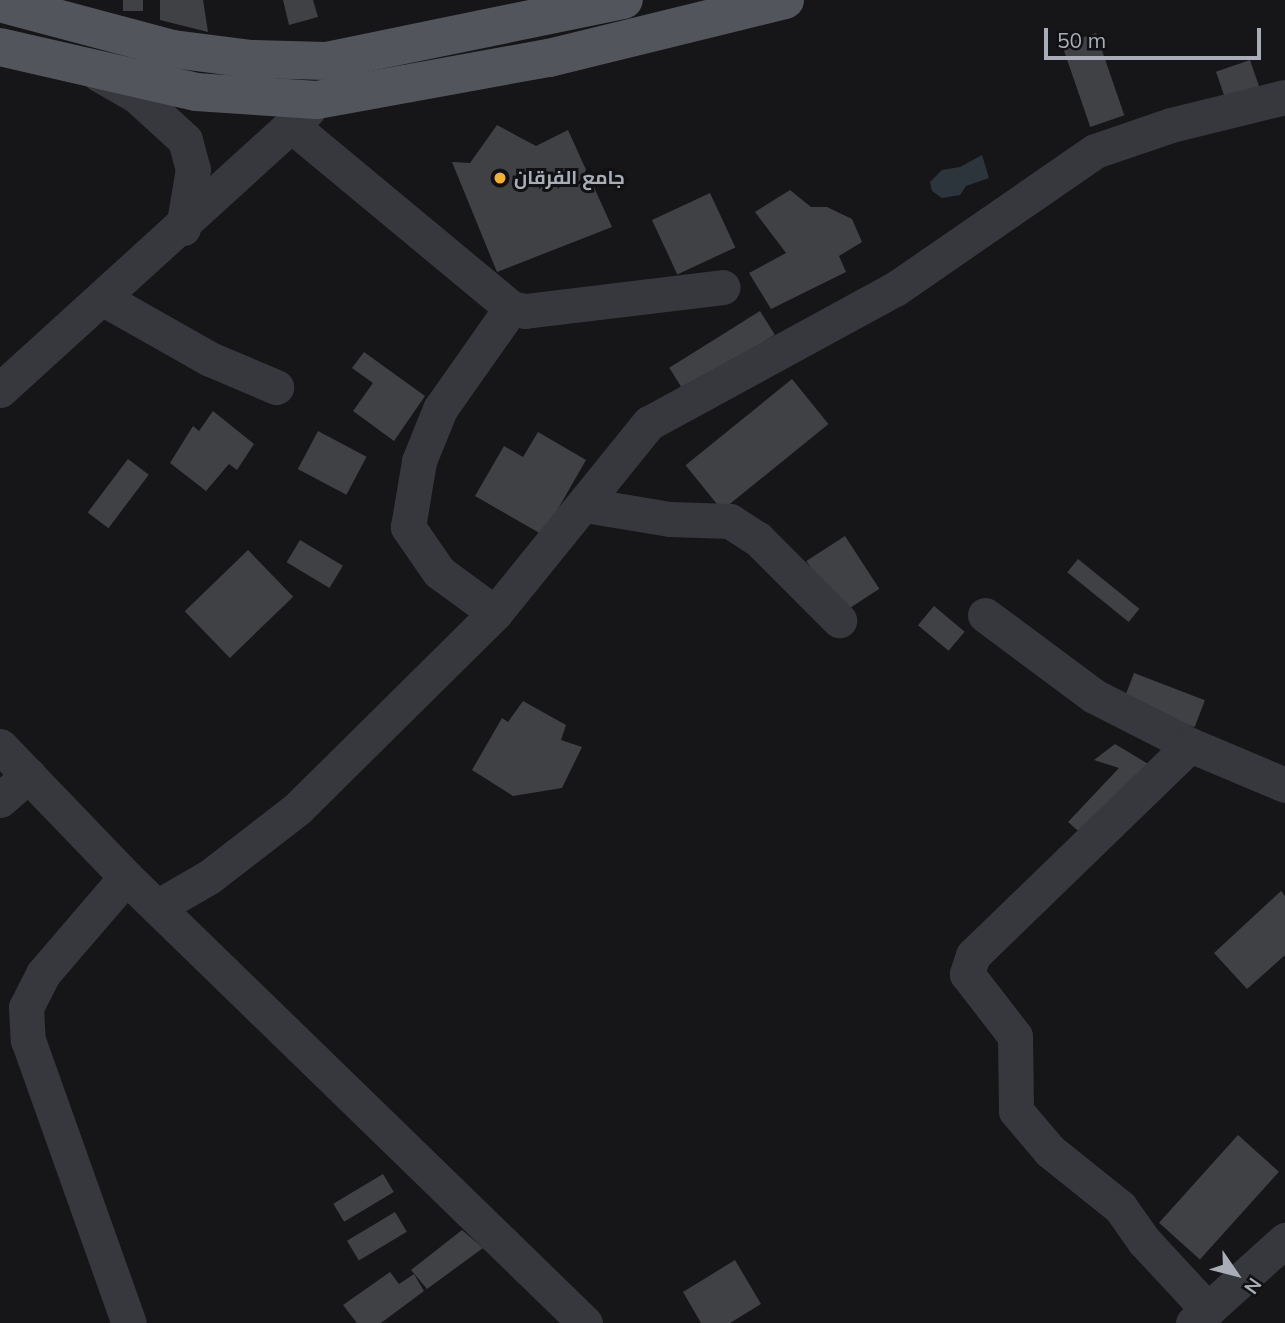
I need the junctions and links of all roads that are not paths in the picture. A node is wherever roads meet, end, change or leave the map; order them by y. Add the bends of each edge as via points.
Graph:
1 (624, 0) edge
2 (785, 0) edge
3 (0, 3) edge
4 (0, 47) edge
5 (326, 61) junction
6 (96, 72) junction
7 (1285, 97) edge
8 (305, 113) junction
9 (183, 228) junction
10 (723, 288) dead end
11 (102, 298) junction
12 (511, 308) junction
13 (276, 387) dead end
14 (0, 390) edge
15 (585, 505) junction
16 (495, 613) junction
17 (985, 615) dead end
18 (839, 620) dead end
19 (1190, 745) junction
20 (0, 746) edge
21 (29, 775) junction
22 (1285, 785) edge
23 (0, 800) edge
24 (126, 877) junction
25 (157, 907) junction
26 (13, 1013) edge
27 (1285, 1240) edge
28 (1201, 1316) edge
29 (129, 1323) edge
30 (586, 1323) edge

1 - 5 main road
2 - 8 main road
3 - 5 main road via 173,48 251,59
4 - 6 main road
5 - 8 street
6 - 8 main road
6 - 9 street via 137,96 185,140 193,169
7 - 15 street via 1171,125 1095,151 895,289 649,423
8 - 9 street
8 - 12 street
9 - 11 street
10 - 12 street via 525,311
11 - 13 street via 210,359
11 - 14 street
12 - 16 street via 440,408 419,461 408,527 439,572
15 - 16 street
15 - 18 street via 670,519 730,521 758,540
16 - 25 street via 297,809 209,877
17 - 19 street via 1094,696
19 - 22 street
19 - 28 street via 973,955 967,974 1015,1036 1016,1111 1050,1151 1120,1207
20 - 21 street
21 - 23 street
21 - 24 street
24 - 25 street
24 - 26 street
25 - 30 street
26 - 29 street via 28,1040
27 - 28 street

